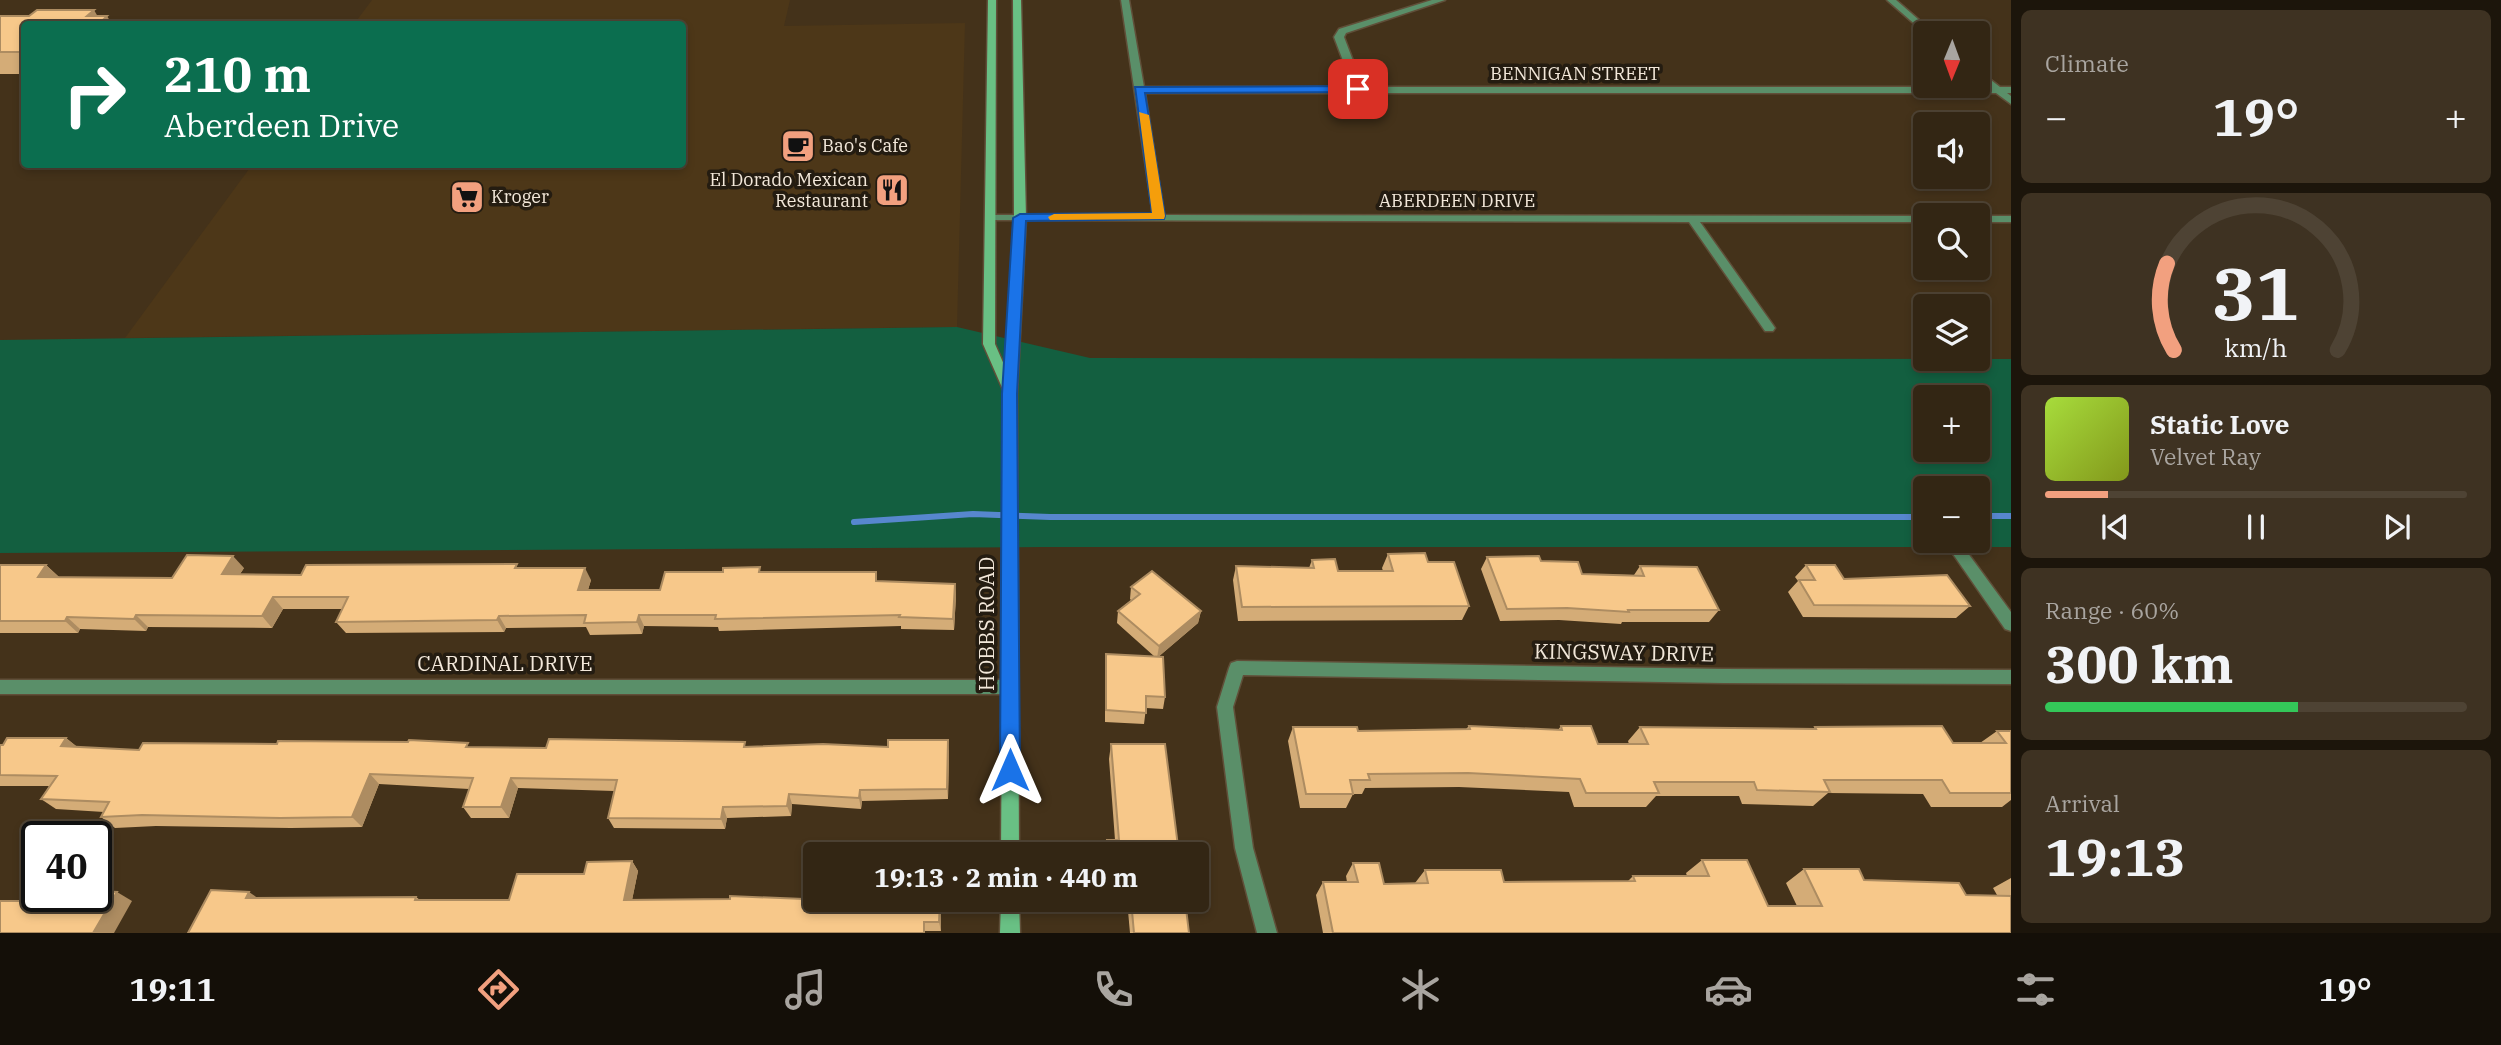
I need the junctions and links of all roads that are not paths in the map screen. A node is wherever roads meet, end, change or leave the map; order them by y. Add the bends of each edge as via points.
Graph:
1 (992, 0) edge
2 (1017, 0) edge
3 (1125, 0) edge
4 (1441, 0) edge
5 (1891, 0) edge
6 (1916, 21) edge
7 (1990, 83) edge
8 (1359, 89) junction
9 (1139, 90) junction
10 (1998, 90) junction
11 (2011, 90) edge
12 (2011, 102) edge
13 (1159, 216) junction
14 (990, 218) junction
15 (1020, 218) junction
16 (1692, 219) junction
17 (1913, 219) edge
18 (1990, 219) edge
19 (2011, 219) edge
20 (1769, 328) dead end
21 (1010, 394) junction
22 (1960, 553) edge
23 (2011, 624) edge
24 (2011, 677) edge
25 (0, 687) edge
26 (1010, 687) junction
27 (1010, 842) edge
28 (1010, 912) edge
29 (1010, 933) edge
30 (1267, 933) edge

1 - 14 street, HOBBS ROAD
2 - 15 street, HOBBS ROAD
3 - 9 street
4 - 8 street via 1342,31 1340,45
5 - 6 street
7 - 10 street
8 - 9 street, BENNIGAN STREET
8 - 10 street, BENNIGAN STREET
9 - 13 street
10 - 11 street, BENNIGAN STREET
10 - 12 street
13 - 15 street, ABERDEEN DRIVE
13 - 16 street, ABERDEEN DRIVE
14 - 15 street, ABERDEEN DRIVE
14 - 21 street, HOBBS ROAD via 989,344
15 - 21 street, HOBBS ROAD
16 - 17 street, ABERDEEN DRIVE
16 - 20 street
18 - 19 street
21 - 26 street, HOBBS ROAD
22 - 23 street
24 - 30 street, KINGSWAY DRIVE via 1237,667 1225,707 1244,848
25 - 26 street, CARDINAL DRIVE
26 - 27 street, HOBBS ROAD
28 - 29 street

